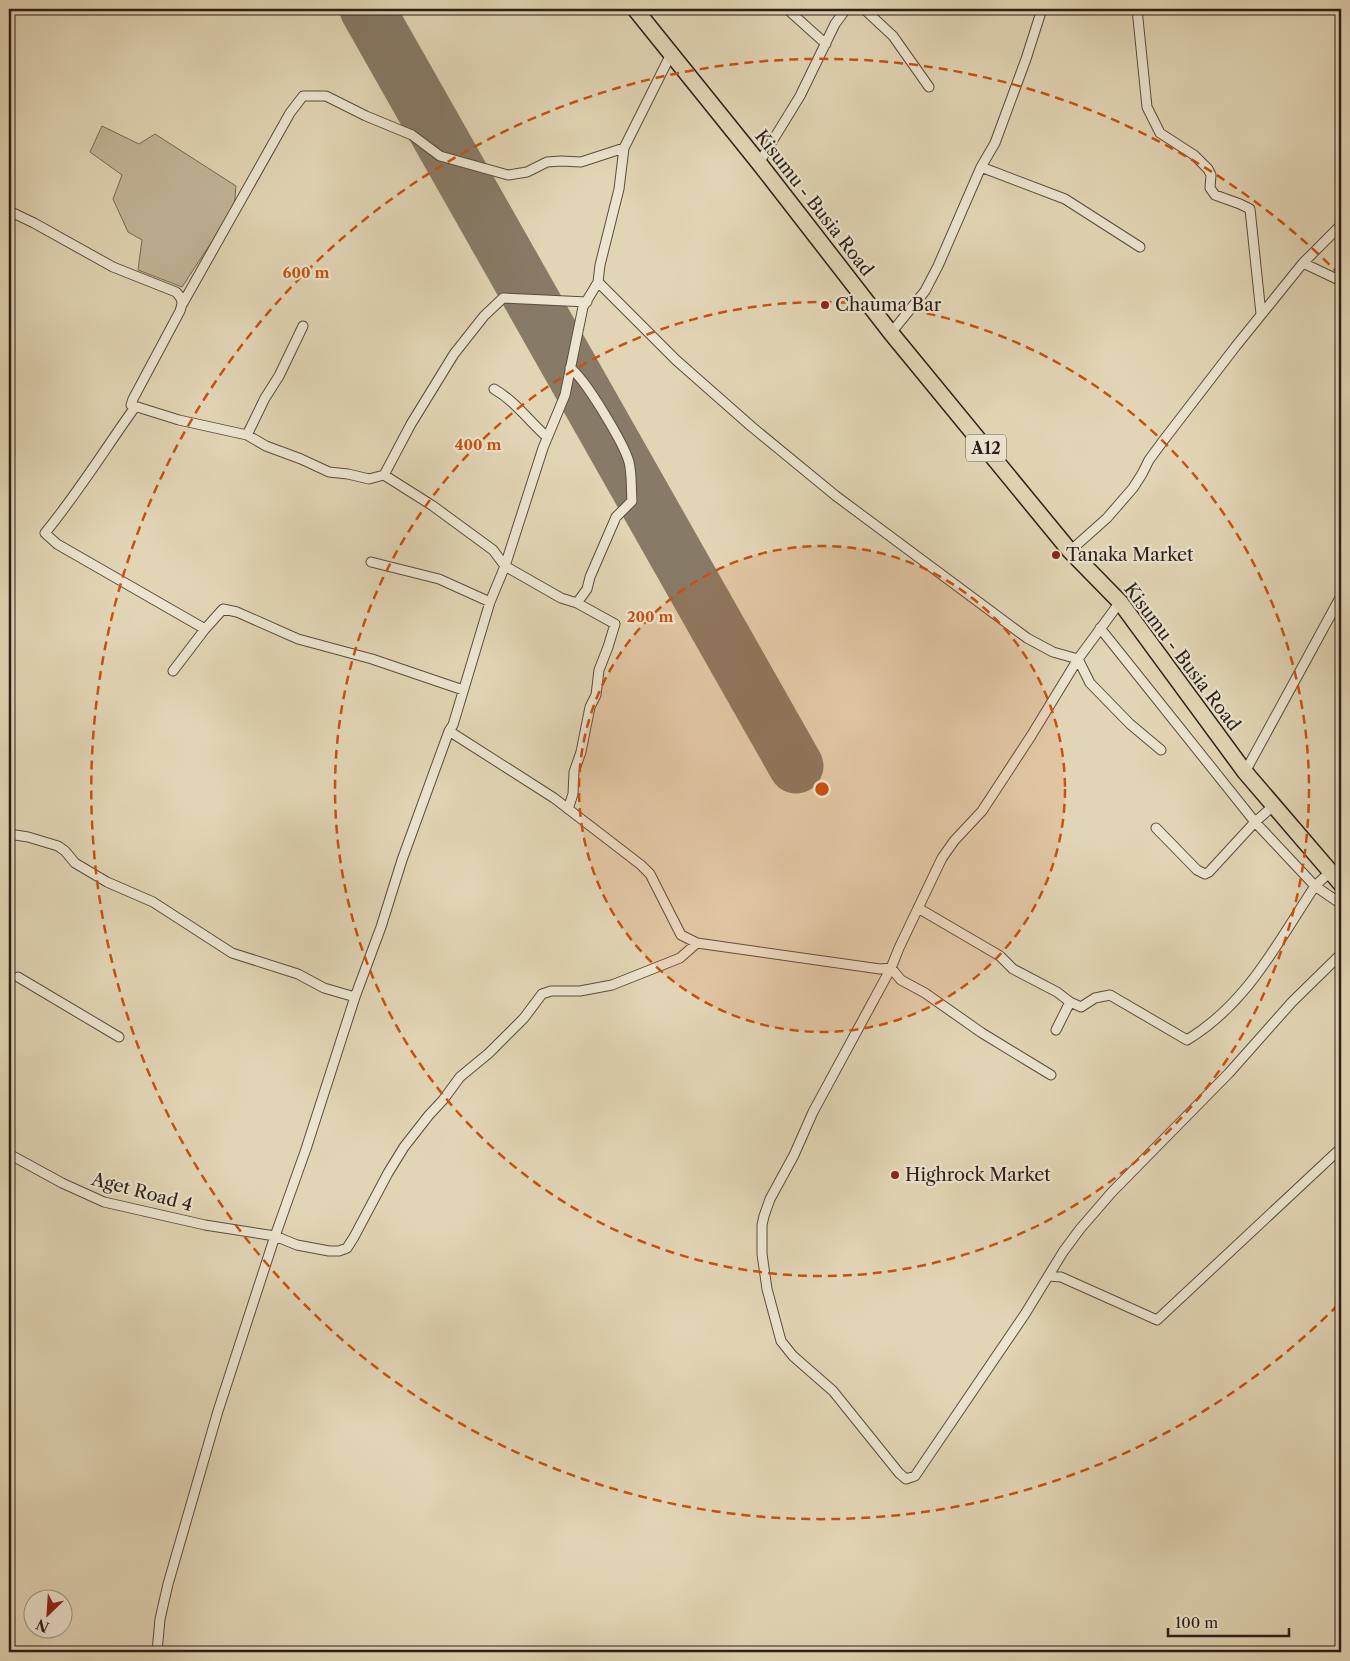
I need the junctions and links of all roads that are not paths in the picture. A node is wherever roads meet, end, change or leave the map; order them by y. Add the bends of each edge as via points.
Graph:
1 (635, 9) edge
2 (787, 9) edge
3 (846, 9) edge
4 (864, 9) edge
5 (1042, 9) edge
6 (1137, 9) edge
7 (826, 44) junction
8 (671, 54) junction
9 (929, 87) dead end
10 (624, 148) junction
11 (759, 163) junction
12 (981, 167) junction
13 (9, 212) edge
14 (1341, 226) edge
15 (1140, 247) dead end
16 (1303, 263) junction
17 (1341, 281) edge
18 (598, 282) junction
19 (587, 302) junction
20 (182, 303) junction
21 (1262, 314) junction
22 (303, 326) dead end
23 (891, 332) junction
24 (570, 368) junction
25 (494, 389) dead end
26 (135, 407) junction
27 (247, 436) junction
28 (547, 437) junction
29 (384, 475) junction
30 (1070, 551) junction
31 (371, 562) dead end
32 (504, 566) junction
33 (1341, 596) edge
34 (490, 602) junction
35 (1120, 602) junction
36 (577, 604) junction
37 (1100, 628) junction
38 (205, 629) junction
39 (1078, 659) junction
40 (173, 671) dead end
41 (463, 690) junction
42 (449, 731) junction
43 (1161, 750) dead end
44 (1245, 772) junction
45 (1273, 806) junction
46 (568, 809) junction
47 (1255, 822) junction
48 (1156, 828) dead end
49 (9, 834) edge
50 (1330, 872) junction
51 (1341, 884) edge
52 (1315, 886) junction
53 (1341, 904) edge
54 (918, 908) junction
55 (697, 943) junction
56 (1341, 954) edge
57 (891, 968) junction
58 (18, 977) dead end
59 (355, 997) junction
60 (1070, 1002) junction
61 (1056, 1030) dead end
62 (119, 1037) dead end
63 (1051, 1075) dead end
64 (1341, 1148) edge
65 (9, 1154) edge
66 (275, 1236) junction
67 (1049, 1276) junction
68 (157, 1652) edge

1 - 8 highway, Kisumu - Busia Road / A12
2 - 7 street
3 - 7 street
4 - 9 street via 894,36
5 - 12 street via 994,143
6 - 21 street via 1147,107 1160,133 1194,155 1208,169 1210,188 1216,196 1250,209
7 - 11 street via 800,96
8 - 10 street
8 - 11 highway, Kisumu - Busia Road / A12
10 - 18 street via 619,189
10 - 20 street via 581,162 548,162 528,172 508,174 440,156 412,135 326,96 303,96 290,112
11 - 23 highway, Kisumu - Busia Road / A12
12 - 15 street via 1065,199
12 - 23 street via 925,291
13 - 20 street via 113,268 176,292
14 - 16 street
16 - 17 street
16 - 21 street
18 - 19 street
18 - 39 street via 676,360 836,496 1027,638 1053,652
19 - 24 street via 583,307
19 - 29 street via 503,298 454,354
20 - 26 street via 133,399 131,405
21 - 30 street via 1163,441 1133,488 1107,518
22 - 27 street
23 - 30 highway, Kisumu - Busia Road / A12
24 - 28 street via 564,395
24 - 36 street via 592,395 622,447 629,462 632,500 616,517 587,589
25 - 28 street via 507,396
26 - 27 street
26 - 38 street via 45,533 57,544
27 - 29 street via 329,472 369,479
28 - 32 street
29 - 32 street via 493,550
30 - 35 highway, Kisumu - Busia Road / A12
31 - 34 street via 439,579
32 - 34 street
32 - 36 street
33 - 44 street
34 - 41 street
35 - 37 street
35 - 44 highway, Kisumu - Busia Road / A12
36 - 46 street via 615,624 599,670 596,695 574,772 573,794
37 - 39 street
37 - 47 street
38 - 40 street
38 - 41 street via 223,609 237,612 298,639
39 - 43 street via 1090,683
39 - 54 street via 982,811 942,858
41 - 42 street
42 - 46 street
42 - 59 street
44 - 45 highway, Kisumu - Busia Road / A12
45 - 47 street
45 - 50 highway, Kisumu - Busia Road / A12
46 - 55 street via 641,864 650,874 681,935
47 - 48 street via 1205,874 1201,874
47 - 52 street
49 - 59 street via 58,846 75,863 107,882 153,902 232,953
50 - 51 highway, Kisumu - Busia Road / A12
50 - 52 street
52 - 53 street
52 - 60 street via 1247,989 1213,1022 1187,1040 1110,995 1095,998 1081,1007
54 - 57 street
54 - 60 street
55 - 57 street
55 - 66 street, Aget Road 4 via 680,958 612,986 542,994 524,1018 460,1077 428,1115 404,1147 346,1248 339,1252 329,1251
56 - 67 street via 1096,1209
57 - 63 street via 901,980
57 - 67 street via 813,1112 764,1216 762,1254 765,1280 781,1341 793,1356 834,1391 899,1474 910,1479 921,1468
58 - 62 street
59 - 66 street
60 - 61 street
64 - 67 street via 1157,1320 1061,1277
65 - 66 street, Aget Road 4 via 104,1202 205,1226
66 - 68 street via 218,1412 168,1584

